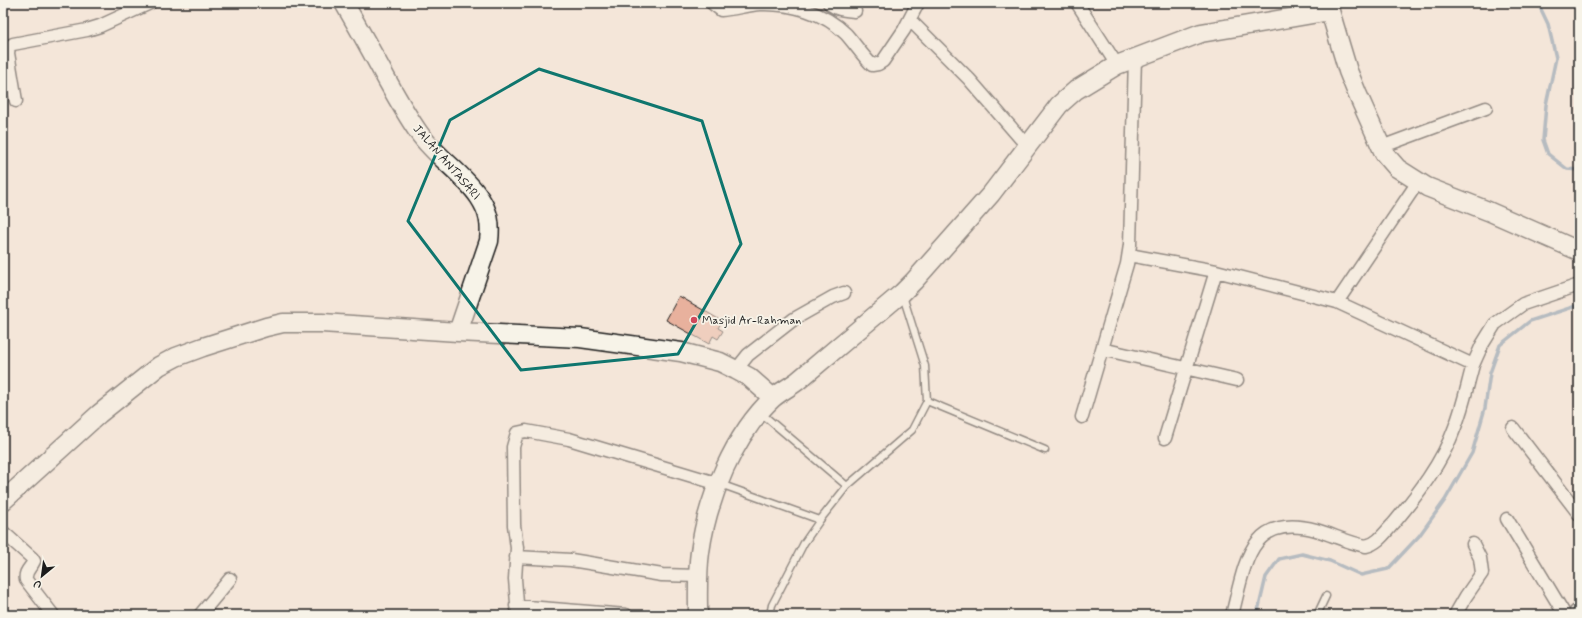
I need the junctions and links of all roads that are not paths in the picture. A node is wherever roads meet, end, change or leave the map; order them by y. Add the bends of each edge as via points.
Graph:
1 (150, 3) edge
2 (712, 3) edge
3 (829, 3) edge
4 (918, 3) edge
5 (1078, 3) edge
6 (348, 5) edge
7 (1330, 7) edge
8 (855, 11) dead end
9 (910, 20) junction
10 (1135, 57) junction
11 (1116, 65) junction
12 (16, 102) dead end
13 (1486, 108) dead end
14 (1381, 147) junction
15 (1028, 148) junction
16 (1418, 182) junction
17 (1579, 251) edge
18 (1129, 255) junction
19 (1216, 270) junction
20 (1579, 285) edge
21 (844, 293) dead end
22 (902, 293) junction
23 (1337, 302) junction
24 (458, 332) junction
25 (1102, 349) junction
26 (1473, 365) junction
27 (1186, 369) junction
28 (736, 370) junction
29 (1237, 380) dead end
30 (773, 398) junction
31 (927, 401) junction
32 (760, 413) junction
33 (1082, 417) dead end
34 (1513, 428) dead end
35 (1165, 438) dead end
36 (1045, 450) dead end
37 (719, 484) junction
38 (846, 486) junction
39 (3, 501) edge
40 (1579, 514) edge
41 (1507, 519) dead end
42 (820, 520) junction
43 (3, 532) edge
44 (1473, 544) dead end
45 (516, 557) junction
46 (698, 576) junction
47 (230, 580) dead end
48 (1326, 596) dead end
49 (517, 610) edge
50 (53, 615) edge
51 (200, 615) edge
52 (626, 615) edge
53 (698, 615) edge
54 (770, 615) edge
55 (1232, 615) edge
56 (1317, 615) edge
57 (1455, 615) edge
58 (1565, 615) edge

1 - 12 street via 87,30 13,44 9,47 8,53
2 - 9 street via 721,10 758,4 780,4 806,10 831,22 872,65 883,61
3 - 8 street via 834,8
4 - 9 street
5 - 11 street
6 - 24 street, JALAN ANTASARI via 419,134 480,198 488,215 489,241
7 - 10 street via 1201,33
7 - 14 street via 1348,71
9 - 15 street via 969,79
10 - 11 street
10 - 18 street
11 - 15 street via 1067,98
13 - 14 street
14 - 16 street via 1397,168
15 - 22 street via 991,194
16 - 17 street
16 - 23 street
18 - 19 street
18 - 25 street
19 - 23 street
19 - 27 street
20 - 26 street via 1523,304 1495,324
21 - 28 street via 794,319 748,355
22 - 30 street
22 - 31 lane via 925,366
23 - 26 street
24 - 28 street via 580,338 647,347 701,356
24 - 39 street via 322,322 283,323 183,354 167,361 99,414
25 - 27 street
25 - 33 street
26 - 55 street via 1460,415 1440,460 1407,507 1384,533 1371,545 1366,546 1300,527 1283,527 1264,534 1250,551 1242,572
27 - 29 street
27 - 35 street
28 - 30 street
30 - 32 street
31 - 36 lane
31 - 38 lane via 912,430
32 - 37 street via 735,449
32 - 38 lane
34 - 40 street
37 - 42 lane
37 - 45 street via 569,439 532,432 518,433 513,447
37 - 46 street via 708,517
38 - 42 lane
41 - 58 street
42 - 54 lane via 804,543 772,605
43 - 50 street via 34,561 26,572 26,580
44 - 57 street via 1480,558 1482,573
45 - 46 street via 571,560 662,574
45 - 49 street via 514,579
46 - 53 street
47 - 51 street
48 - 56 lane
49 - 52 street

